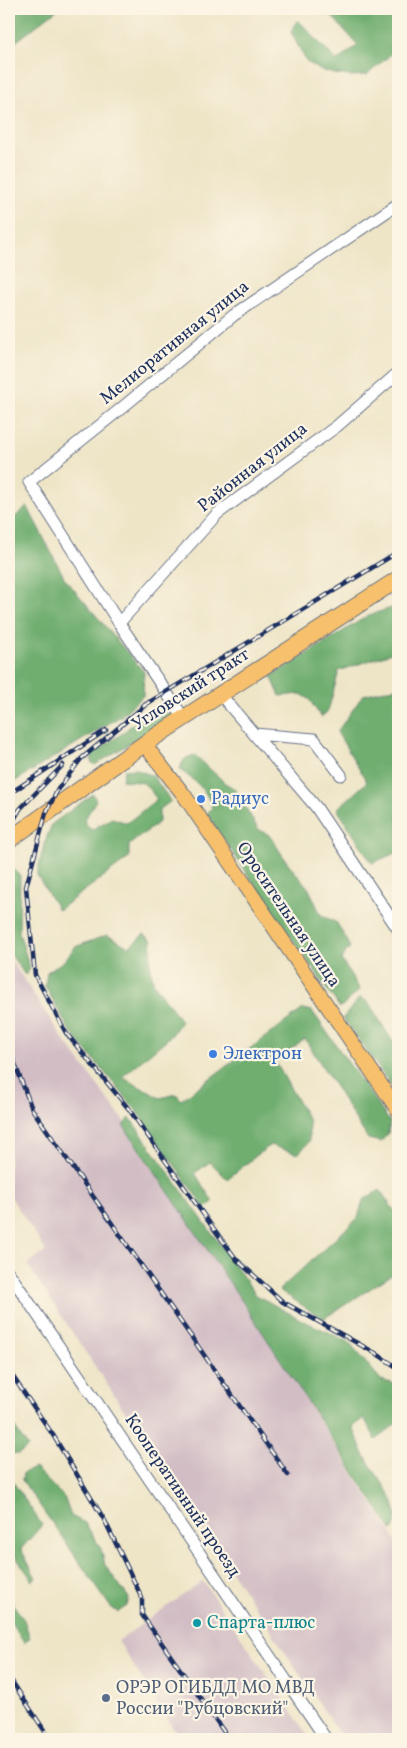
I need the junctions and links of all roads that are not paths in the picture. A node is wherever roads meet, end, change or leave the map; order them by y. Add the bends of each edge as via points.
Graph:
1 (398, 204) edge
2 (398, 373) edge
3 (398, 578) edge
4 (119, 623) junction
5 (220, 694) junction
6 (172, 725) junction
7 (254, 734) junction
8 (144, 744) junction
9 (341, 774) dead end
10 (9, 840) edge
11 (398, 929) edge
12 (398, 1110) edge
13 (9, 1272) edge
14 (326, 1739) edge

1 - 4 street, Мелиоративная улица via 234,314 29,482
2 - 4 street, Районная улица via 336,426 217,514
3 - 5 highway, Угловский тракт
4 - 6 street
5 - 6 highway, Угловский тракт
5 - 7 street
6 - 8 highway, Угловский тракт
7 - 9 street via 314,739
7 - 11 street via 316,807
8 - 10 highway, Угловский тракт
8 - 12 main road, Оросительная улица via 184,795
13 - 14 street, Кооперативный проезд

